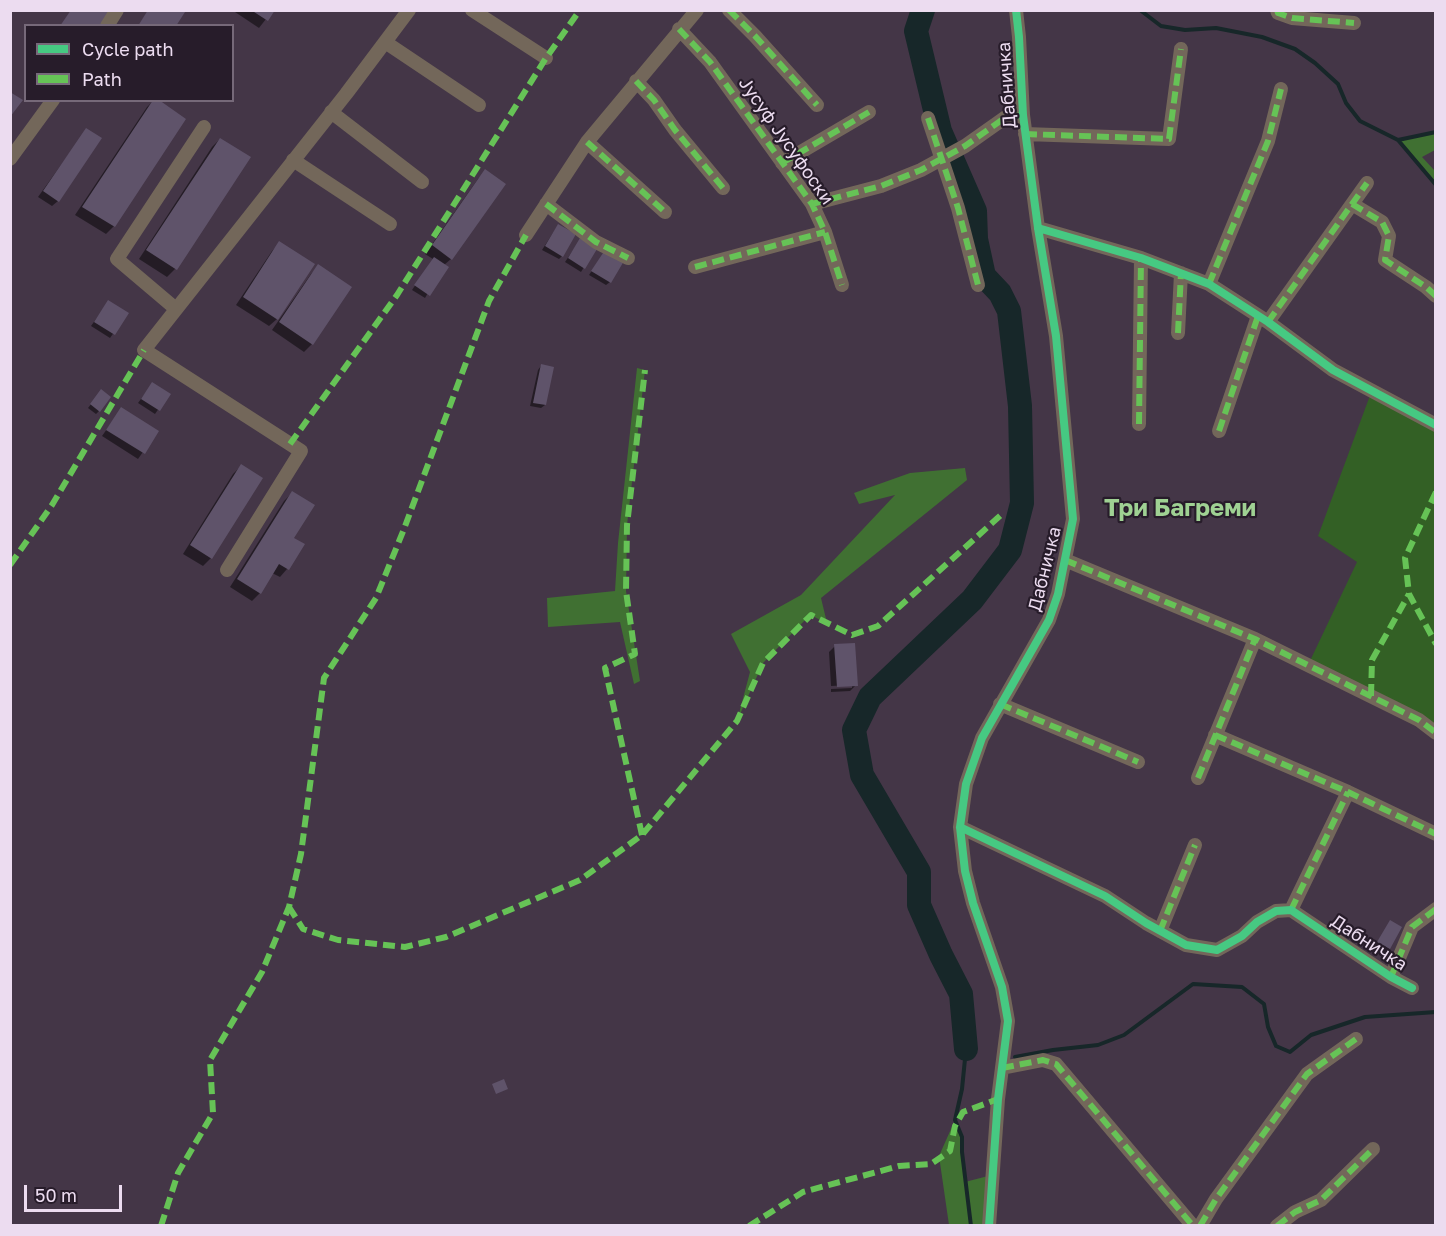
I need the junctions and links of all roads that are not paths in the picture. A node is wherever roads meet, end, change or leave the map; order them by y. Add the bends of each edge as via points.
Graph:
1 (117, 10) edge
2 (409, 10) edge
3 (472, 10) edge
4 (697, 10) edge
5 (729, 10) edge
6 (1016, 10) edge
7 (1277, 10) edge
8 (1354, 23) dead end
9 (107, 24) edge
10 (680, 29) junction
11 (385, 42) junction
12 (1181, 49) dead end
13 (546, 58) dead end
14 (636, 81) junction
15 (1281, 89) dead end
16 (52, 102) edge
17 (479, 105) dead end
18 (817, 105) dead end
19 (331, 112) junction
20 (869, 112) dead end
21 (1023, 115) junction
22 (928, 118) dead end
23 (204, 127) dead end
24 (1025, 134) junction
25 (587, 142) junction
26 (10, 159) edge
27 (293, 160) junction
28 (942, 160) junction
29 (782, 163) junction
30 (422, 182) dead end
31 (1367, 183) dead end
32 (723, 188) dead end
33 (546, 204) junction
34 (812, 204) junction
35 (1352, 204) junction
36 (665, 212) dead end
37 (390, 224) dead end
38 (1038, 228) junction
39 (825, 232) junction
40 (526, 236) dead end
41 (628, 258) dead end
42 (1141, 258) junction
43 (695, 267) dead end
44 (1181, 273) junction
45 (1209, 284) junction
46 (842, 285) dead end
47 (978, 285) dead end
48 (1436, 296) edge
49 (176, 309) junction
50 (1263, 319) junction
51 (1178, 333) dead end
52 (1138, 424) dead end
53 (1436, 425) edge
54 (1219, 431) dead end
55 (1065, 560) junction
56 (226, 570) dead end
57 (1255, 639) junction
58 (1000, 704) junction
59 (1436, 733) edge
60 (1215, 735) junction
61 (1138, 762) dead end
62 (1198, 778) dead end
63 (1348, 792) junction
64 (960, 827) junction
65 (1436, 834) edge
66 (1195, 845) dead end
67 (1436, 909) edge
68 (1291, 910) junction
69 (1160, 931) junction
70 (1391, 977) junction
71 (1412, 988) dead end
72 (1356, 1040) dead end
73 (1002, 1068) junction
74 (1373, 1149) dead end
75 (989, 1226) edge
76 (1193, 1226) edge
77 (1200, 1226) edge
78 (1277, 1226) edge

1 - 9 street
2 - 11 street
3 - 13 street
4 - 10 street
5 - 18 street
6 - 21 street, Дабничка
7 - 8 street via 1292,18
10 - 14 street
10 - 29 street, Јусуф Јусуфоски via 710,62
11 - 17 street
11 - 19 street
12 - 24 street, Дабничка via 1169,139
14 - 25 street
14 - 32 street
15 - 45 street via 1268,141
16 - 26 street
19 - 27 street
19 - 30 street
20 - 29 street
21 - 24 street, Дабничка
21 - 28 street via 1006,117
22 - 28 street
23 - 49 street via 117,259
24 - 38 street, Дабничка
25 - 33 street
25 - 36 street
27 - 37 street
27 - 49 street
28 - 34 street via 881,186
28 - 47 street
29 - 34 street, Јусуф Јусуфоски
31 - 35 street
33 - 40 street
33 - 41 street via 596,242
34 - 39 street, Јусуф Јусуфоски
35 - 48 street via 1382,222 1389,236 1385,260
35 - 50 street
38 - 42 street
38 - 55 street, Дабничка via 1056,336 1073,519
39 - 43 street
39 - 46 street, Јусуф Јусуфоски
42 - 44 street
42 - 52 street
44 - 45 street
44 - 51 street
45 - 50 street
49 - 56 street via 144,350 301,451
50 - 53 street via 1333,370
50 - 54 street
55 - 57 street, Дабничка
55 - 58 street, Дабничка via 1049,620
57 - 59 street, Дабничка via 1419,720
57 - 60 street
58 - 61 street
58 - 64 street, Дабничка via 973,761
60 - 62 street
60 - 63 street
63 - 65 street
63 - 68 street
64 - 69 street via 1106,896
64 - 73 street, Дабничка via 965,871 1002,987 1008,1021
66 - 69 street
67 - 70 street, Дабничка via 1412,927
68 - 69 street via 1276,911 1217,950 1186,945
68 - 70 street, Дабничка
70 - 71 street, Дабничка
72 - 77 street via 1307,1074
73 - 75 street, Дабничка
73 - 76 street via 1043,1060 1056,1064
74 - 78 street via 1321,1200

